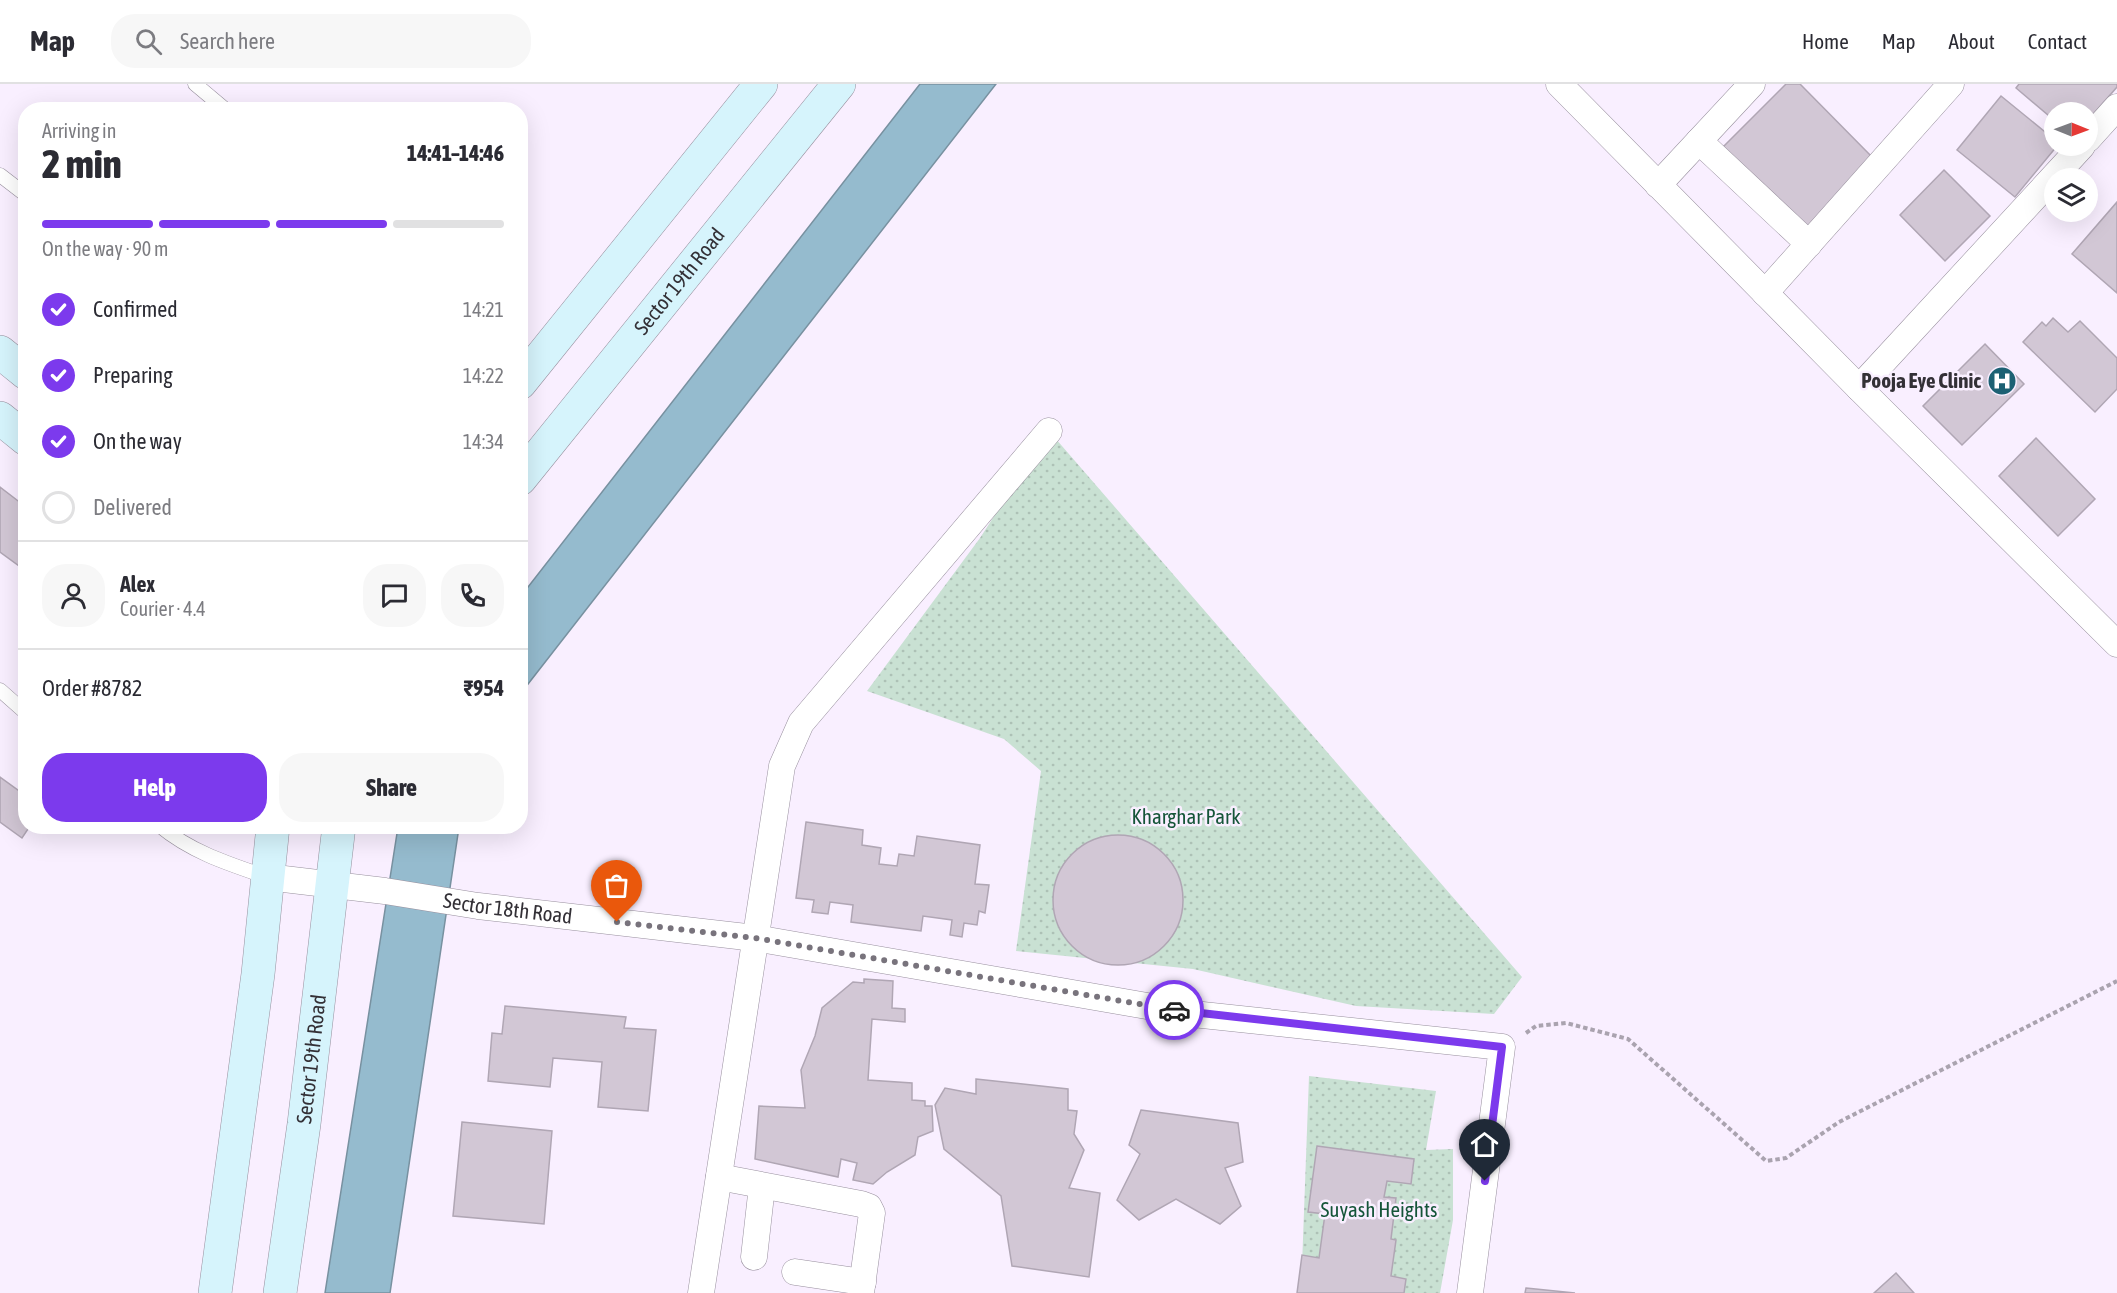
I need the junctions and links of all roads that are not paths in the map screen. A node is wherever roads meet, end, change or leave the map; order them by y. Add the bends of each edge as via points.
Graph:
1 (195, 84) edge
2 (761, 84) edge
3 (839, 84) edge
4 (1559, 84) edge
5 (1752, 84) edge
6 (1951, 84) edge
7 (216, 102) edge
8 (2117, 107) edge
9 (2098, 128) edge
10 (1699, 141) junction
11 (2073, 156) edge
12 (0, 175) edge
13 (1658, 185) junction
14 (18, 189) edge
15 (1809, 244) junction
16 (1765, 293) junction
17 (0, 352) edge
18 (528, 364) edge
19 (18, 367) edge
20 (1859, 388) junction
21 (0, 418) edge
22 (1049, 431) dead end
23 (18, 433) edge
24 (528, 469) edge
25 (2117, 644) edge
26 (0, 690) edge
27 (18, 706) edge
28 (169, 834) edge
29 (272, 834) edge
30 (338, 834) edge
31 (267, 877) junction
32 (333, 886) junction
33 (755, 938) junction
34 (719, 1177) junction
35 (762, 1186) junction
36 (753, 1257) dead end
37 (795, 1272) dead end
38 (862, 1288) edge
39 (215, 1293) edge
40 (280, 1293) edge
41 (701, 1293) edge
42 (1470, 1293) edge

1 - 7 lane
2 - 18 main road
3 - 24 main road, Sector 19th Road
4 - 13 street
5 - 10 street
6 - 15 street
8 - 9 street
10 - 13 street
10 - 15 street
11 - 20 street
12 - 14 lane
13 - 16 street
15 - 16 street
16 - 20 street
17 - 19 main road
20 - 25 street
21 - 23 main road
22 - 33 street via 801,723 782,766
26 - 27 lane
28 - 31 lane via 214,859
29 - 31 main road
30 - 32 main road, Sector 19th Road
31 - 32 street, Sector 18th Road
31 - 39 main road
32 - 33 street, Sector 18th Road
32 - 40 main road, Sector 19th Road
33 - 34 street
33 - 42 street, Sector 18th Road via 1193,1014 1502,1047
34 - 35 street
34 - 41 street
35 - 36 street
35 - 38 street via 869,1207 872,1213
37 - 38 street

